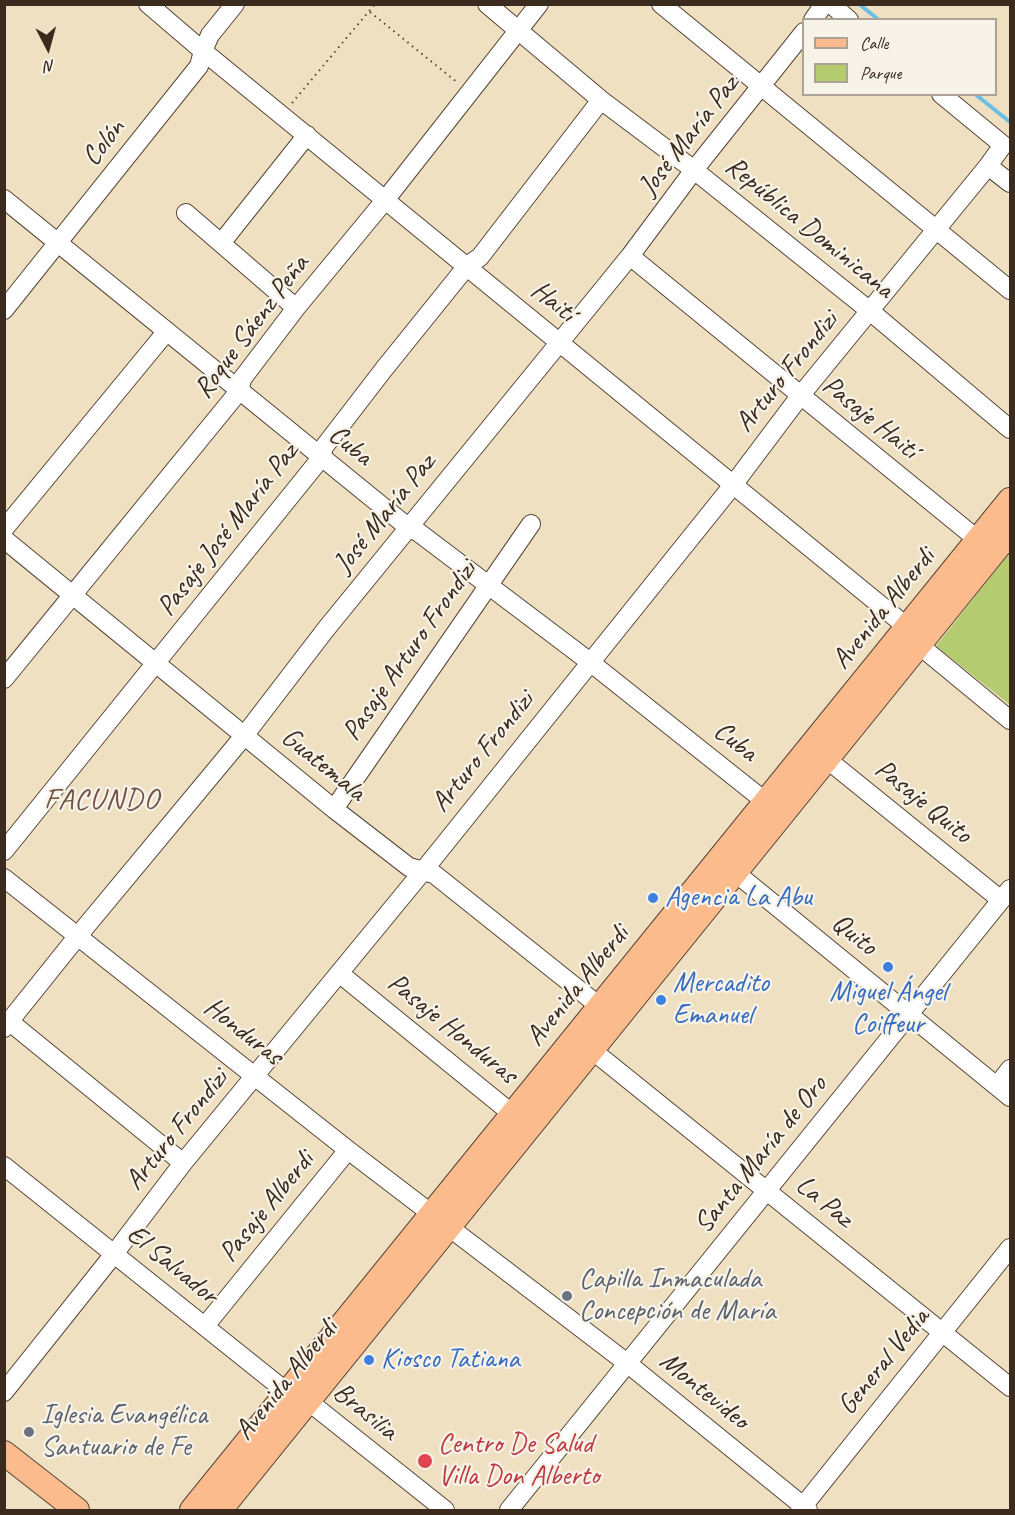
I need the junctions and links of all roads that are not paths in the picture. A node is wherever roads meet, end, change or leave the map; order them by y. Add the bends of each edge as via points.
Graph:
1 (148, 4) edge
2 (235, 4) edge
3 (487, 4) edge
4 (539, 4) edge
5 (661, 4) edge
6 (824, 4) edge
7 (831, 4) edge
8 (814, 18) edge
9 (847, 18) edge
10 (519, 30) junction
11 (802, 35) edge
12 (203, 51) junction
13 (762, 87) junction
14 (943, 96) edge
15 (601, 100) junction
16 (307, 135) junction
17 (988, 166) junction
18 (694, 170) junction
19 (1011, 183) edge
20 (4, 199) edge
21 (386, 199) junction
22 (186, 213) dead end
23 (938, 229) junction
24 (222, 242) junction
25 (59, 244) junction
26 (630, 256) junction
27 (467, 266) junction
28 (1011, 290) edge
29 (296, 308) junction
30 (4, 310) edge
31 (870, 311) junction
32 (167, 331) junction
33 (560, 342) junction
34 (240, 390) junction
35 (800, 396) junction
36 (1011, 429) edge
37 (321, 458) junction
38 (732, 485) junction
39 (1011, 500) edge
40 (531, 524) dead end
41 (409, 528) junction
42 (4, 529) edge
43 (1011, 532) edge
44 (4, 539) edge
45 (986, 546) junction
46 (488, 585) junction
47 (72, 595) junction
48 (913, 636) junction
49 (590, 662) junction
50 (156, 664) junction
51 (4, 679) edge
52 (1011, 720) edge
53 (244, 736) junction
54 (819, 753) junction
55 (334, 808) junction
56 (774, 808) junction
57 (4, 851) edge
58 (727, 866) junction
59 (423, 871) junction
60 (4, 878) edge
61 (1006, 894) edge
62 (77, 937) junction
63 (339, 973) junction
64 (608, 1013) junction
65 (909, 1015) junction
66 (7, 1025) edge
67 (584, 1044) junction
68 (1011, 1069) edge
69 (255, 1076) junction
70 (1004, 1091) edge
71 (521, 1121) junction
72 (348, 1150) junction
73 (183, 1163) junction
74 (4, 1166) edge
75 (767, 1190) junction
76 (441, 1220) junction
77 (1011, 1248) edge
78 (114, 1254) junction
79 (205, 1326) junction
80 (942, 1333) junction
81 (627, 1363) junction
82 (1011, 1387) edge
83 (4, 1392) edge
84 (298, 1397) junction
85 (4, 1453) edge
86 (4, 1474) edge
87 (804, 1509) edge
88 (50, 1510) edge
89 (77, 1510) edge
90 (192, 1510) edge
91 (220, 1510) edge
92 (445, 1510) edge
93 (508, 1510) edge

1 - 12 street, Haití
2 - 12 street, Colón via 210,35
3 - 10 street, República Dominicana
4 - 10 street, Roque Sáenz Peña
5 - 13 street
6 - 8 street
7 - 9 street
10 - 15 street, República Dominicana
10 - 21 street, Roque Sáenz Peña
11 - 13 street, José María Paz
12 - 16 street, Haití
12 - 25 street, Colón via 200,66
13 - 18 street, José María Paz
13 - 23 street
14 - 17 street, Arturo Frondizi via 1003,145
15 - 18 street, República Dominicana
15 - 27 street, Pasaje José María Paz via 480,257
16 - 21 street, Haití
16 - 24 street
17 - 19 street
17 - 23 street, Arturo Frondizi
18 - 26 street, José María Paz
18 - 31 street, República Dominicana
20 - 25 street, Cuba
21 - 27 street, Haití
21 - 29 street, Roque Sáenz Peña
22 - 24 street
23 - 28 street
23 - 31 street, Arturo Frondizi
24 - 29 street
25 - 30 street, Colón
25 - 32 street, Cuba
26 - 33 street, José María Paz
26 - 35 street, Pasaje Haití
27 - 33 street, Haití
27 - 37 street, Pasaje José María Paz via 324,447
29 - 34 street, Roque Sáenz Peña via 242,379
31 - 35 street, Arturo Frondizi
31 - 36 street, República Dominicana
32 - 34 street, Cuba
32 - 42 street
33 - 38 street, Haití
33 - 41 street, José María Paz
34 - 37 street, Cuba
34 - 47 street, Roque Sáenz Peña
35 - 38 street, Arturo Frondizi
35 - 45 street, Pasaje Haití
37 - 41 street, Cuba
37 - 50 street, Pasaje José María Paz
38 - 48 street, Haití
38 - 49 street, Arturo Frondizi
39 - 45 main road, Avenida Alberdi
40 - 46 street, Pasaje Arturo Frondizi
41 - 46 street, Cuba
41 - 53 street, José María Paz
43 - 45 main road, Avenida Alberdi
44 - 47 street, Guatemala
45 - 48 main road, Avenida Alberdi
46 - 49 street, Cuba
46 - 55 street, Pasaje Arturo Frondizi
47 - 50 street, Guatemala
47 - 51 street, Roque Sáenz Peña
48 - 52 street, Haití
48 - 54 main road, Avenida Alberdi
49 - 56 street, Cuba
49 - 59 street, Arturo Frondizi
50 - 53 street, Guatemala
50 - 57 street, Pasaje José María Paz
53 - 55 street, Guatemala
53 - 62 street, José María Paz
54 - 56 main road, Avenida Alberdi
54 - 61 street, Pasaje Quito
55 - 59 street, Guatemala via 409,867
56 - 58 main road, Avenida Alberdi
58 - 64 main road, Avenida Alberdi
58 - 65 street, Quito
59 - 63 street, Arturo Frondizi
59 - 64 street, Guatemala via 434,874
60 - 62 street, Honduras
61 - 65 street, Santa María de Oro
62 - 66 street, José María Paz
62 - 69 street, Honduras
63 - 69 street, Arturo Frondizi
63 - 71 street, Pasaje Honduras
64 - 67 main road, Avenida Alberdi
65 - 70 street, Quito
65 - 75 street, Santa María de Oro
66 - 73 street
67 - 71 main road, Avenida Alberdi
67 - 75 street, La Paz
68 - 70 street
69 - 72 street, Honduras
69 - 73 street, Arturo Frondizi
71 - 76 main road, Avenida Alberdi
72 - 76 street, Honduras
72 - 79 street, Pasaje Alberdi
73 - 78 street, Arturo Frondizi
74 - 78 street, El Salvador
75 - 80 street, La Paz
75 - 81 street, Santa María de Oro
76 - 81 street, Montevideo
76 - 84 main road, Avenida Alberdi
77 - 80 street, General Vedia
78 - 79 street, El Salvador
78 - 83 street, Arturo Frondizi
79 - 84 street, El Salvador
80 - 82 street, La Paz
80 - 87 street, General Vedia
81 - 87 street, Montevideo
81 - 93 street, Santa María de Oro
84 - 90 main road, Avenida Alberdi
84 - 91 main road, Avenida Alberdi
84 - 92 street, Brasilia
85 - 89 main road
86 - 88 main road

